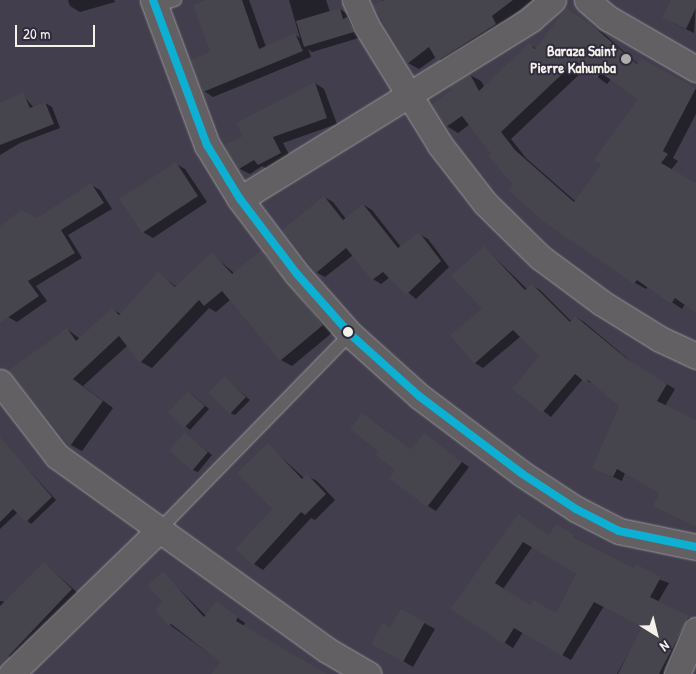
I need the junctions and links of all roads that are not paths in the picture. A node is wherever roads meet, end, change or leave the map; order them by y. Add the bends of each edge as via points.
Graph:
1 (355, 0) edge
2 (553, 0) edge
3 (587, 0) edge
4 (161, 2) edge
5 (696, 69) edge
6 (408, 95) junction
7 (240, 199) junction
8 (350, 334) junction
9 (696, 356) edge
10 (0, 382) edge
11 (159, 530) junction
12 (696, 547) edge
13 (696, 630) edge
14 (11, 674) edge
15 (368, 674) edge
16 (676, 674) edge

1 - 6 street
2 - 6 street via 532,19
3 - 5 street via 608,18
4 - 7 street via 207,146
6 - 7 street
6 - 9 street via 440,145 484,203 540,257 602,303 660,339
7 - 8 street via 297,274
8 - 11 lane
8 - 12 street via 419,396 521,473 576,509 619,531
10 - 11 street via 57,456
11 - 14 street
11 - 15 street via 327,650
13 - 16 street

